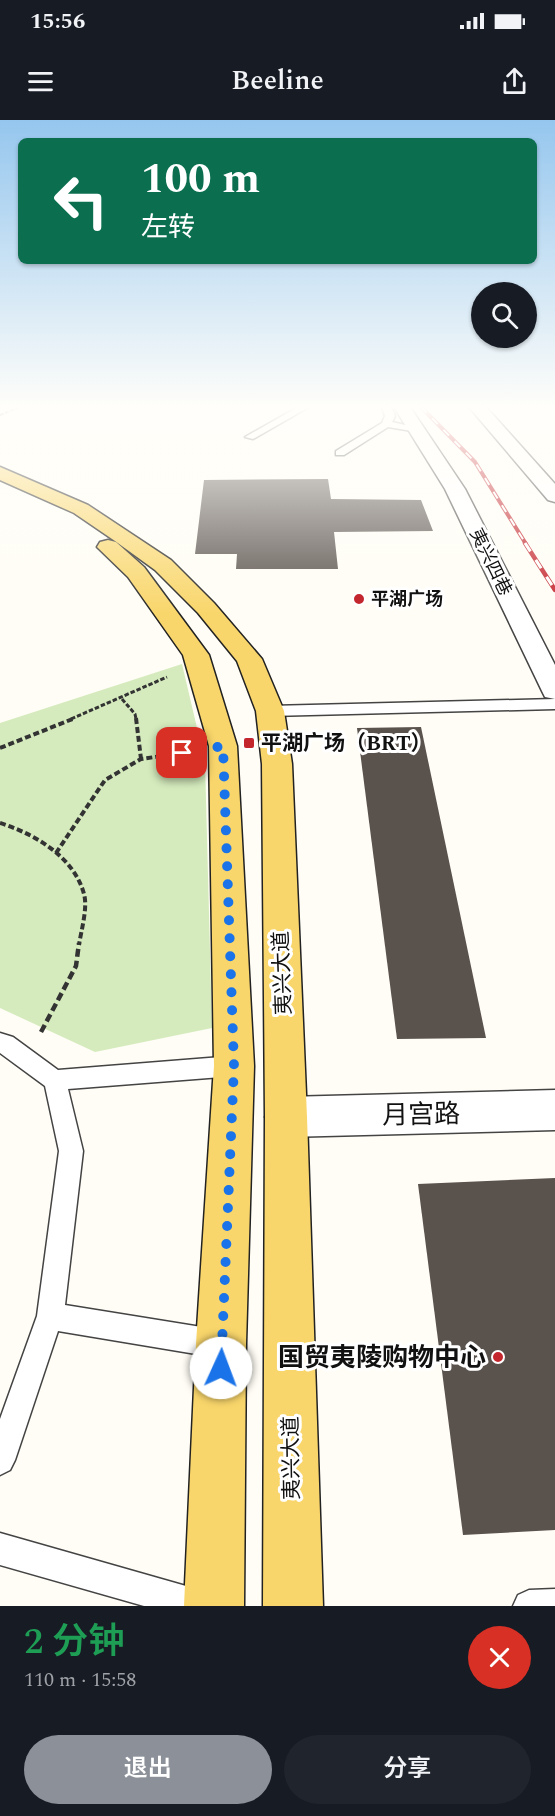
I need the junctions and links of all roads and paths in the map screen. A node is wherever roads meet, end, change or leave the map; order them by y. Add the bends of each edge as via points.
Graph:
1 (8, 476) edge
2 (447, 476) edge
3 (538, 476) edge
4 (0, 485) edge
5 (555, 496) edge
6 (176, 672) dead end
7 (555, 691) edge
8 (122, 699) junction
9 (555, 704) edge
10 (270, 711) junction
11 (223, 746) junction
12 (0, 748) edge
13 (141, 759) junction
14 (0, 823) edge
15 (56, 853) junction
16 (0, 1043) edge
17 (26, 1059) junction
18 (234, 1066) junction
19 (55, 1080) junction
20 (555, 1110) edge
21 (286, 1117) junction
22 (50, 1316) junction
23 (221, 1344) junction
24 (0, 1460) edge
25 (0, 1549) edge
26 (555, 1605) edge
27 (200, 1606) edge
28 (214, 1606) edge
29 (293, 1606) edge
30 (529, 1606) edge

1 - 10 main road, 夷兴大道 via 81,509 163,565 249,659
2 - 7 street, 夷兴四巷
3 - 5 street
4 - 11 main road via 66,516 136,572 196,655
6 - 8 path
8 - 12 path
8 - 13 path via 135,714
9 - 10 lane
10 - 21 main road, 夷兴大道 via 277,764
11 - 13 path
11 - 18 main road
13 - 15 path via 105,780
14 - 15 path via 23,830
15 - 17 path via 70,863 86,896 76,966
16 - 17 lane
17 - 19 lane
18 - 19 lane
18 - 23 main road
19 - 22 lane via 70,1151
20 - 21 street, 月宫路
21 - 29 main road, 夷兴大道
22 - 23 lane
22 - 24 lane
23 - 28 main road
25 - 27 lane
26 - 30 lane

